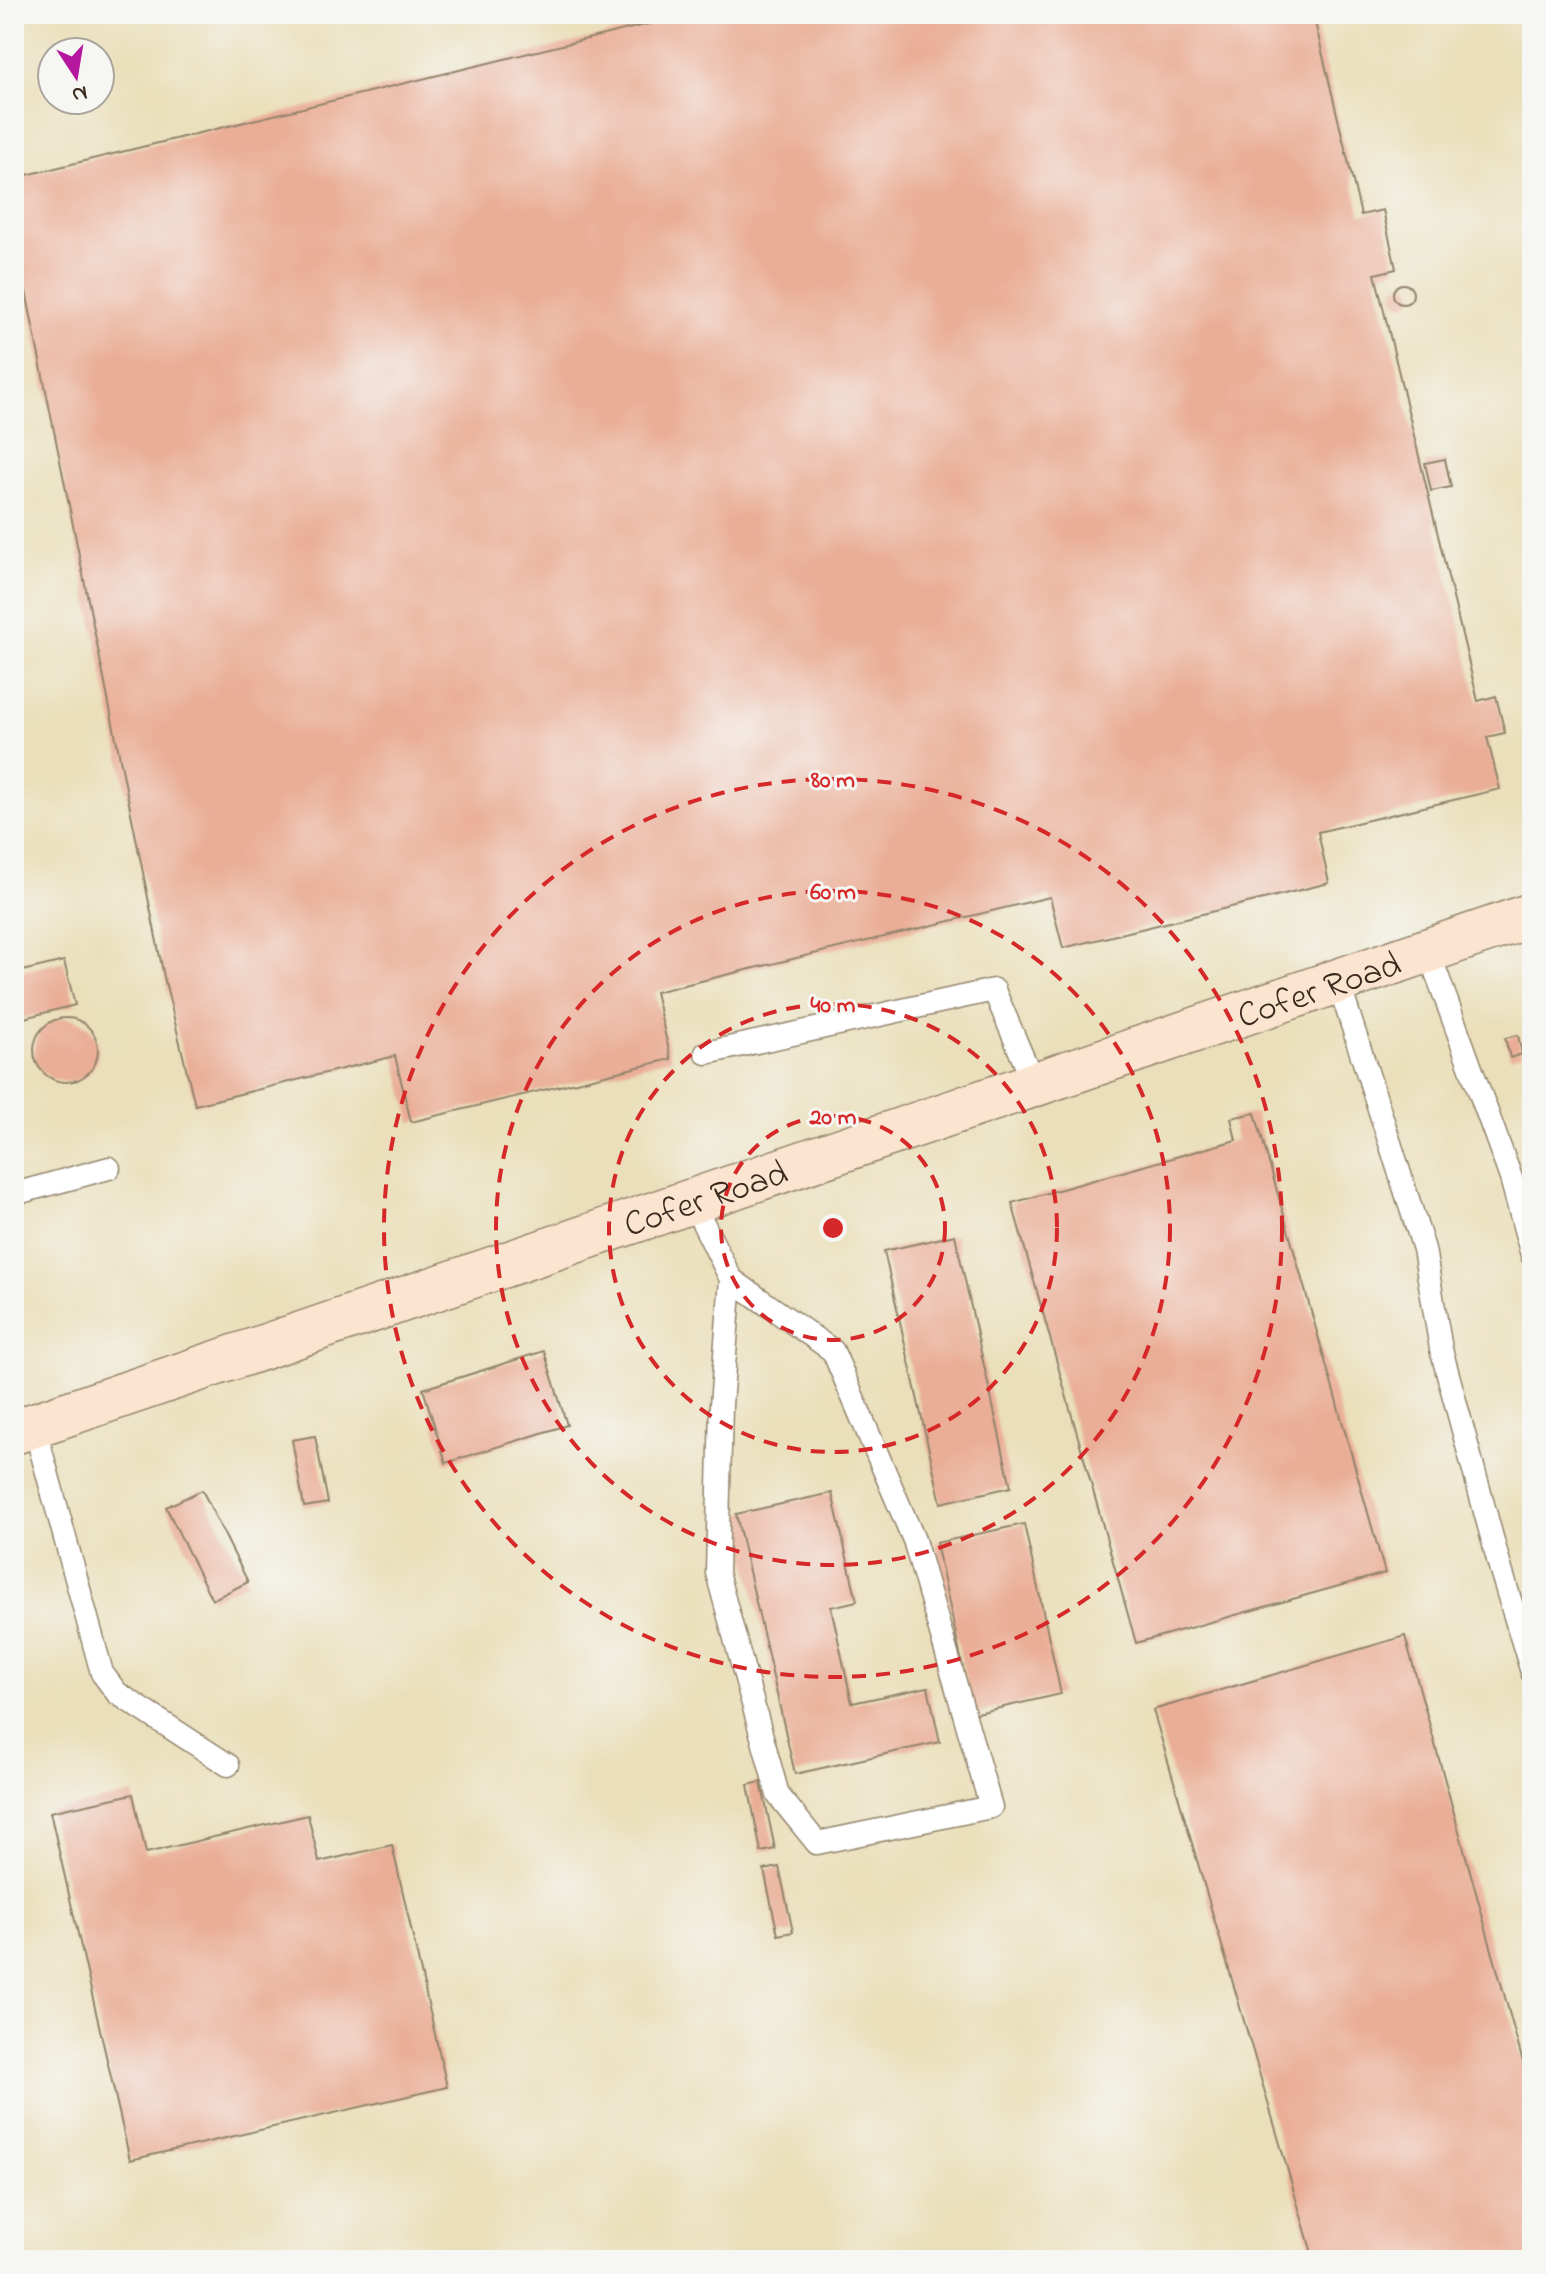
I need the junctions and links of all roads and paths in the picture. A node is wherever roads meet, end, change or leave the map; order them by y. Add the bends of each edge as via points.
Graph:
1 (1532, 915) edge
2 (1428, 950) junction
3 (1338, 981) junction
4 (706, 1053) dead end
5 (1034, 1084) junction
6 (109, 1168) dead end
7 (14, 1194) edge
8 (692, 1201) junction
9 (1532, 1255) edge
10 (731, 1279) junction
11 (24, 1428) edge
12 (1532, 1672) edge
13 (228, 1765) dead end

1 - 2 street, Cofer Road
2 - 3 street, Cofer Road
2 - 9 lane via 1511,1178
3 - 5 street, Cofer Road
3 - 12 lane via 1424,1249 1441,1349
4 - 5 lane via 994,990
5 - 8 street, Cofer Road
6 - 7 lane
8 - 10 lane
8 - 11 street, Cofer Road
10 - 10 lane via 833,1351 914,1540 991,1807 817,1843 778,1795 717,1573
11 - 13 lane via 102,1673 117,1693

